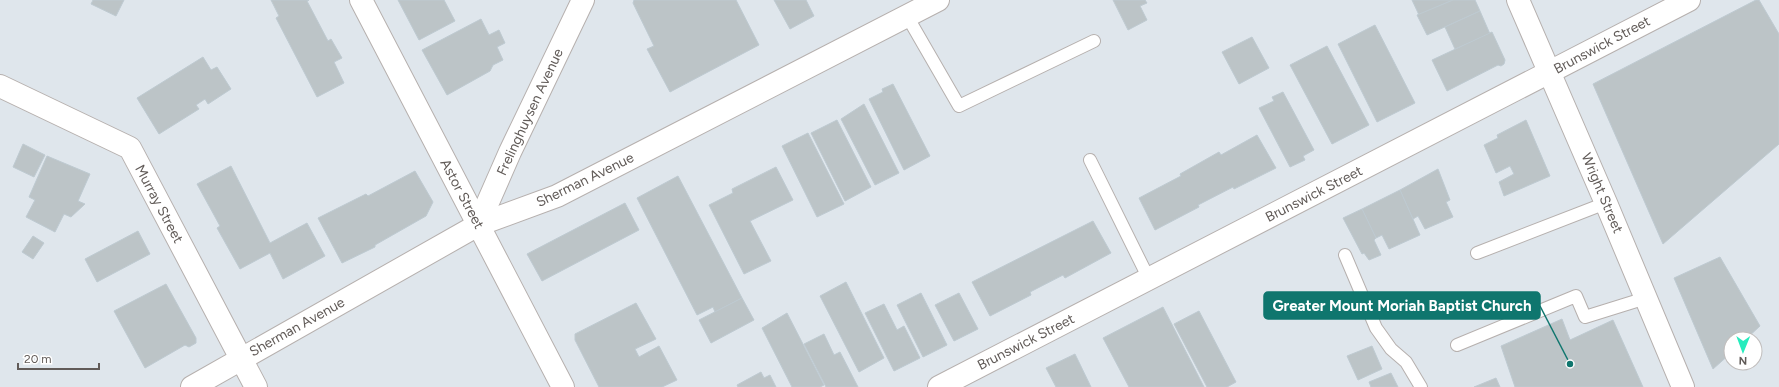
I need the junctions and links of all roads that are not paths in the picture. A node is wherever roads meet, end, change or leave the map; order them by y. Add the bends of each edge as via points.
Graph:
1 (361, 0) edge
2 (583, 0) edge
3 (938, 0) edge
4 (1518, 0) edge
5 (1689, 0) edge
6 (907, 16) junction
7 (1094, 41) dead end
8 (1549, 73) junction
9 (0, 86) edge
10 (1090, 160) dead end
11 (1606, 202) junction
12 (478, 225) junction
13 (1477, 253) dead end
14 (1345, 255) dead end
15 (1149, 279) junction
16 (1646, 298) junction
17 (1458, 345) dead end
18 (241, 358) junction
19 (192, 387) edge
20 (256, 387) edge
21 (563, 387) edge
22 (939, 387) edge
23 (1421, 387) edge
24 (1683, 387) edge

1 - 12 street, Astor Street
2 - 12 street, Frelinghuysen Avenue
3 - 6 street, Sherman Avenue
4 - 8 street, Wright Street
5 - 8 street, Brunswick Street
6 - 7 lane via 959,106
6 - 12 street, Sherman Avenue via 557,196
8 - 11 street, Wright Street
8 - 15 street, Brunswick Street
9 - 18 street, Murray Street via 130,148
10 - 15 lane
11 - 13 lane
11 - 16 street, Wright Street
12 - 18 street, Sherman Avenue
12 - 21 street, Astor Street
14 - 23 lane via 1376,328 1406,362
15 - 22 street, Brunswick Street
16 - 17 lane via 1585,317 1576,296
16 - 24 street, Wright Street
18 - 19 street, Sherman Avenue
18 - 20 street, Murray Street

